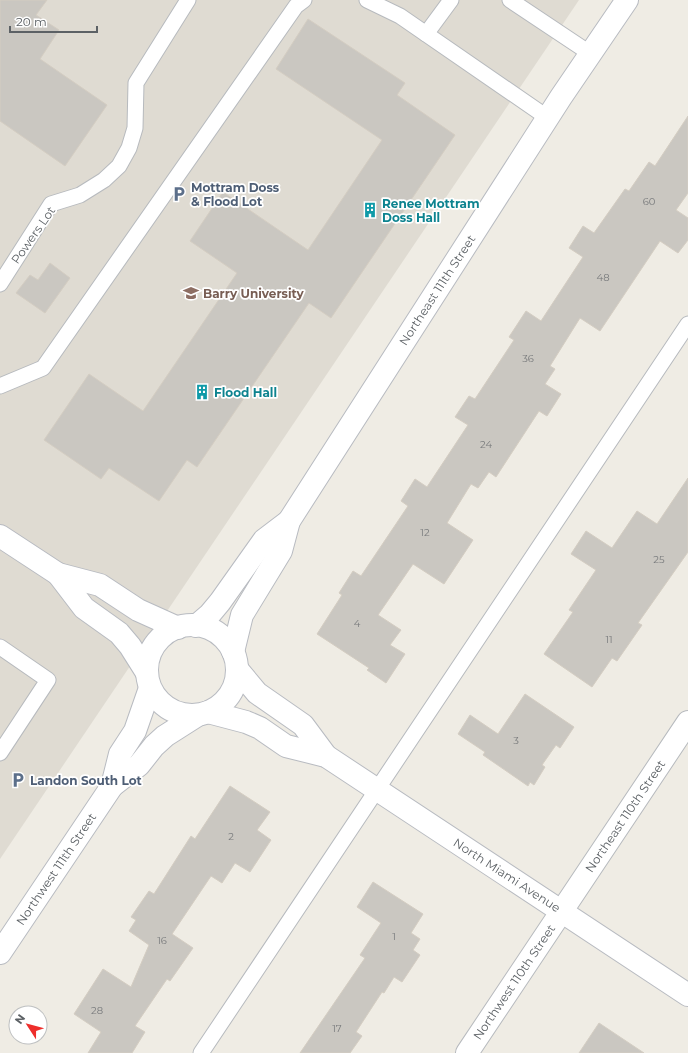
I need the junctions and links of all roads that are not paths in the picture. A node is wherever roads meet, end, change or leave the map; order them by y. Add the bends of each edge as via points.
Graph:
1 (188, 0) edge
2 (304, 0) edge
3 (367, 0) edge
4 (452, 0) edge
5 (510, 0) edge
6 (627, 0) edge
7 (426, 34) junction
8 (591, 54) junction
9 (548, 118) junction
10 (0, 284) edge
11 (688, 324) edge
12 (0, 386) edge
13 (289, 520) junction
14 (0, 536) edge
15 (58, 574) junction
16 (187, 627) junction
17 (0, 647) edge
18 (235, 660) junction
19 (149, 681) junction
20 (203, 713) junction
21 (688, 722) edge
22 (0, 753) edge
23 (326, 756) junction
24 (112, 786) junction
25 (378, 790) junction
26 (562, 911) junction
27 (0, 952) edge
28 (688, 995) edge
29 (201, 1053) edge
30 (467, 1053) edge

1 - 10 lane, Powers Lot via 136,83 135,128 129,148 119,166 80,196 51,204
2 - 12 lane via 291,12 43,368
3 - 7 lane via 400,16
4 - 7 lane
5 - 8 lane
6 - 8 street, Northeast 111th Street
7 - 9 lane
8 - 9 street, Northeast 111th Street
9 - 13 street, Northeast 111th Street
11 - 25 lane
13 - 16 street, Northeast 111th Street via 264,540 210,614
13 - 18 street, Northeast 111th Street via 281,551 242,615
14 - 15 street
15 - 16 street via 100,585 138,610
15 - 19 street via 84,608 119,633 130,646
16 - 18 street via 208,628 218,634
16 - 19 street via 167,633 152,650 148,661
17 - 22 lane via 48,680
18 - 20 street via 235,682 229,694 220,705
18 - 23 street, North Miami Avenue via 257,693 303,725
19 - 20 street via 160,702 175,712
19 - 24 street, Northwest 111th Street via 135,731 120,754
20 - 23 street, North Miami Avenue via 246,722 260,728 286,746
20 - 24 street, Northwest 111th Street via 165,736 140,765
21 - 26 street, Northeast 110th Street
23 - 25 street, North Miami Avenue
24 - 27 street, Northwest 111th Street
25 - 26 street, North Miami Avenue
25 - 29 lane
26 - 28 street, North Miami Avenue
26 - 30 street, Northwest 110th Street

